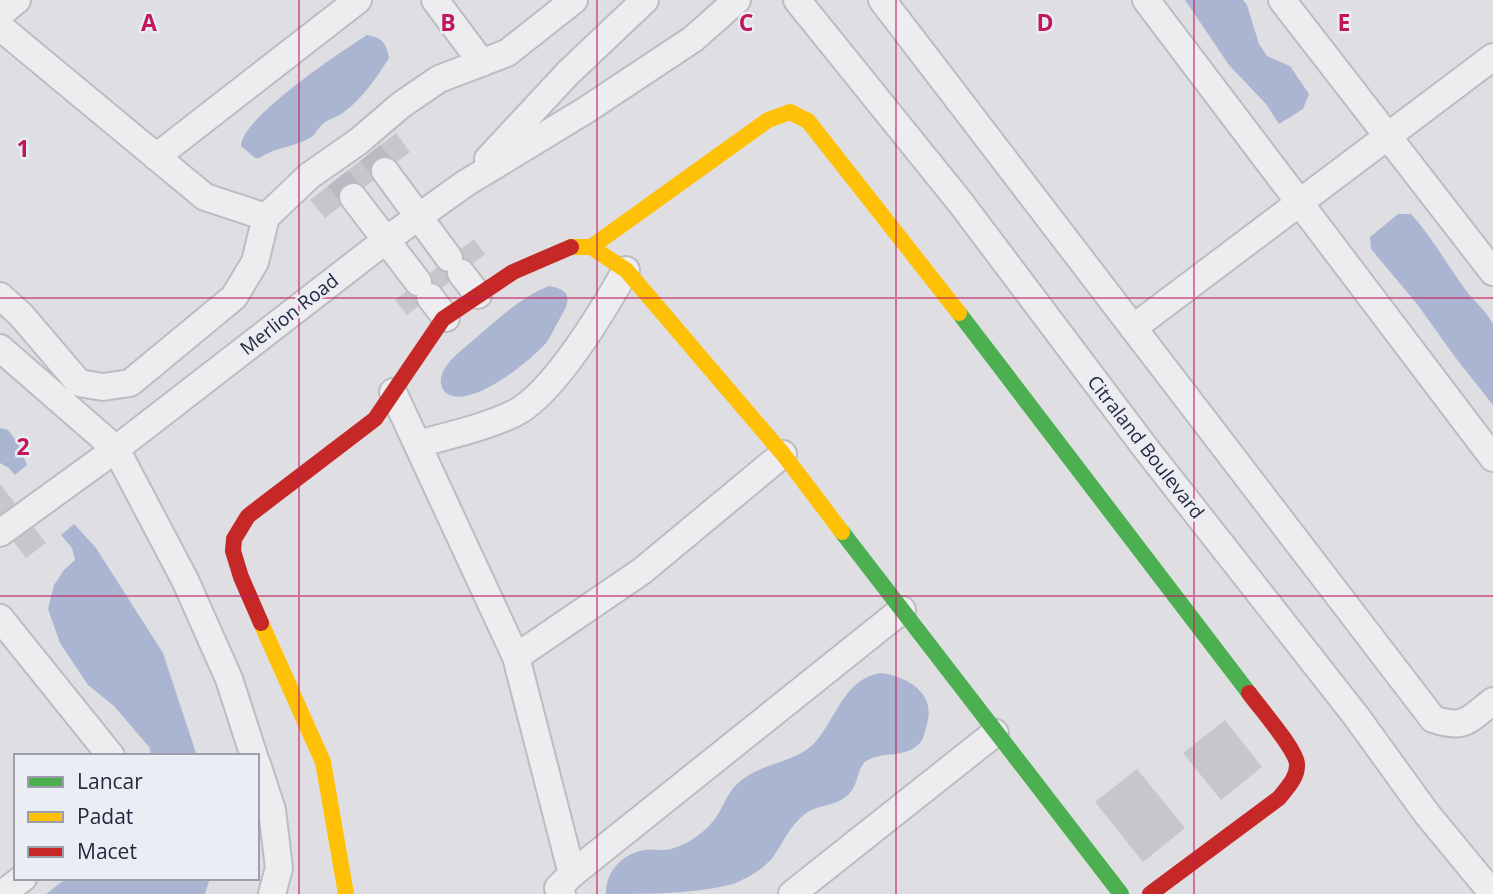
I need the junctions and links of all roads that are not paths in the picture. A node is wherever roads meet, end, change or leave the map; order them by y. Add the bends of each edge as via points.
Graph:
1 (17, 0) edge
2 (358, 0) edge
3 (435, 0) edge
4 (574, 0) edge
5 (645, 0) edge
6 (737, 0) edge
7 (797, 0) edge
8 (882, 0) edge
9 (1146, 0) edge
10 (1282, 0) edge
11 (0, 14) edge
12 (0, 27) edge
13 (1493, 57) edge
14 (482, 63) junction
15 (1388, 136) junction
16 (371, 155) junction
17 (156, 157) junction
18 (339, 179) junction
19 (466, 183) junction
20 (1300, 203) junction
21 (266, 217) junction
22 (418, 217) junction
23 (386, 240) junction
24 (591, 247) junction
25 (626, 270) junction
26 (1493, 272) edge
27 (478, 295) junction
28 (0, 296) edge
29 (431, 299) junction
30 (1133, 328) junction
31 (0, 348) edge
32 (393, 392) junction
33 (418, 444) junction
34 (116, 449) junction
35 (783, 454) junction
36 (1493, 458) edge
37 (0, 533) edge
38 (902, 610) junction
39 (0, 618) edge
40 (516, 657) junction
41 (1493, 701) edge
42 (995, 733) junction
43 (109, 754) edge
44 (253, 754) edge
45 (259, 770) edge
46 (20, 880) edge
47 (561, 888) edge
48 (2, 894) edge
49 (272, 894) edge
50 (346, 894) edge
51 (792, 894) edge
52 (1121, 894) edge
53 (1150, 894) edge
54 (1493, 894) edge

1 - 11 street
2 - 17 street
3 - 14 street
4 - 14 street via 506,53
5 - 19 street, Merlion Road via 568,73
6 - 19 street, Merlion Road via 693,39
7 - 54 street, Citraland Boulevard via 960,202
8 - 30 street
9 - 20 street
10 - 15 street
12 - 17 street
13 - 15 street
14 - 16 street via 439,79 401,105
15 - 20 street
15 - 26 street
16 - 18 street
16 - 22 street
17 - 21 street via 205,197
18 - 21 street via 309,176
18 - 23 street
19 - 22 street, Merlion Road
20 - 30 street
20 - 36 street
21 - 28 street via 255,262 234,298 130,383 103,387 79,383
22 - 23 street, Merlion Road
22 - 27 street
23 - 29 street
23 - 34 street, Merlion Road
24 - 25 street
24 - 27 street via 569,247 513,272
24 - 53 street via 768,120 790,112 808,121 1058,440 1297,763 1293,781 1279,798
25 - 33 street via 599,318 542,392 517,412
25 - 35 street
27 - 29 street
29 - 32 street via 443,319
30 - 41 street via 1433,719 1452,725 1466,721
31 - 34 street
32 - 33 street
32 - 50 street via 375,419 248,516 234,536 232,552 323,762
33 - 40 street
34 - 37 street, Merlion Road
34 - 44 street via 185,580 229,679
35 - 38 street
35 - 40 street via 642,571
38 - 42 street
38 - 47 street
39 - 43 street
40 - 47 street
42 - 51 street
42 - 52 street
45 - 49 street via 272,810 279,868
46 - 48 street

